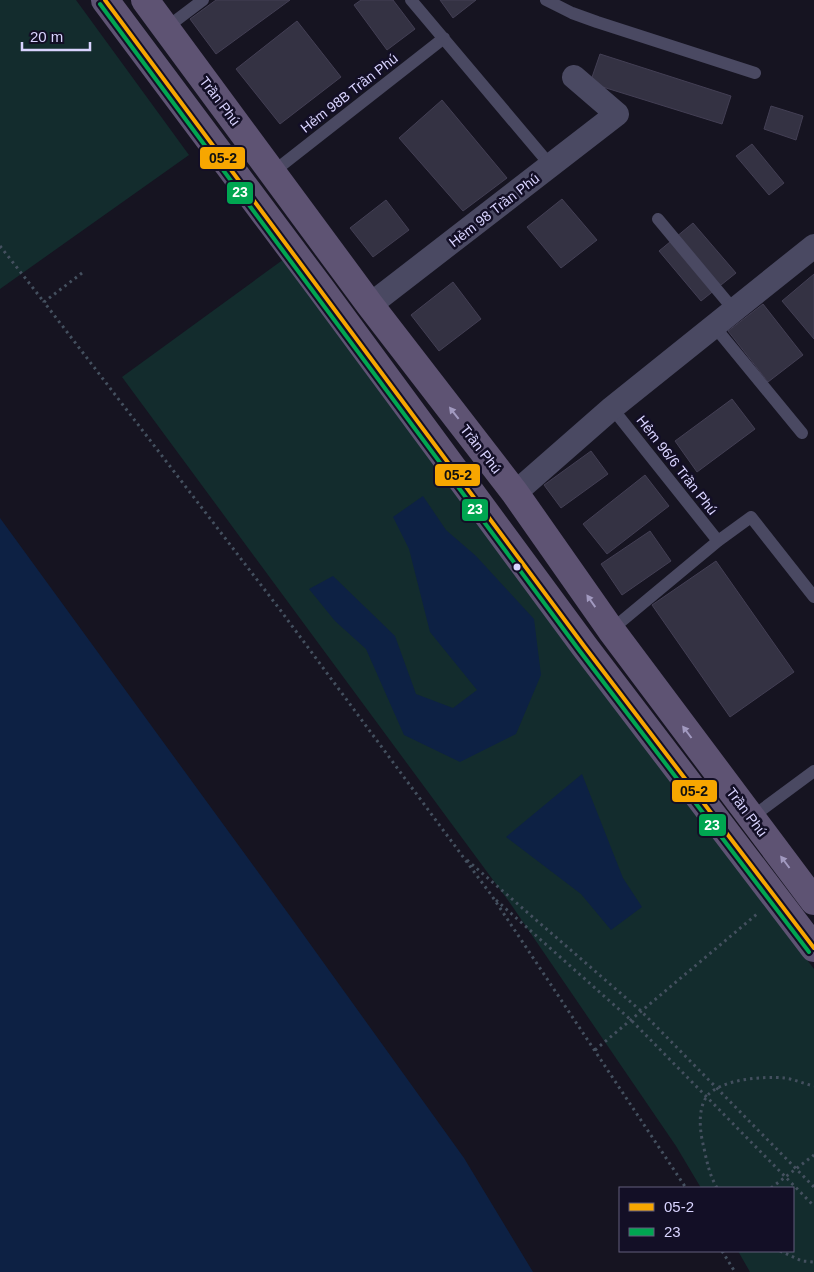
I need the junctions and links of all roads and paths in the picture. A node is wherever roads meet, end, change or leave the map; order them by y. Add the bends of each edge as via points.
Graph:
1 (105, 0) edge
2 (145, 0) edge
3 (203, 0) edge
4 (411, 0) edge
5 (546, 0) edge
6 (166, 28) junction
7 (444, 38) junction
8 (755, 73) dead end
9 (574, 77) dead end
10 (551, 166) junction
11 (273, 172) junction
12 (658, 219) dead end
13 (0, 246) edge
14 (814, 246) edge
15 (82, 273) dead end
16 (44, 302) junction
17 (370, 305) junction
18 (734, 310) junction
19 (714, 326) junction
20 (612, 408) junction
21 (802, 433) dead end
22 (515, 492) junction
23 (718, 542) junction
24 (814, 597) edge
25 (611, 630) junction
26 (814, 771) edge
27 (752, 817) junction
28 (462, 855) junction
29 (492, 896) junction
30 (776, 898) junction
31 (814, 901) edge
32 (814, 948) edge
33 (641, 1012) junction
34 (631, 1020) junction
35 (595, 1050) junction
36 (814, 1086) edge
37 (717, 1088) junction
38 (706, 1097) junction
39 (814, 1155) edge
40 (796, 1168) junction
41 (786, 1177) junction
42 (685, 1187) edge
43 (716, 1187) edge
44 (772, 1187) edge
45 (814, 1187) edge
46 (814, 1206) edge
47 (723, 1252) edge
48 (782, 1252) edge
49 (814, 1262) edge
50 (735, 1272) edge

1 - 30 main road via 584,646
2 - 6 main road, Trần Phú
3 - 6 lane
4 - 7 lane
5 - 8 lane via 597,22
6 - 11 main road, Trần Phú
7 - 10 lane
7 - 11 lane, Hẻm 98B Trần Phú
9 - 10 street, Hẻm 98 Trần Phú via 616,114
10 - 17 street, Hẻm 98 Trần Phú
11 - 17 main road, Trần Phú
12 - 18 lane
13 - 16 path
14 - 18 street
15 - 16 path
16 - 28 path via 281,611
22 -> 17 main road, Trần Phú
18 - 19 street
19 - 20 street
19 - 21 lane
20 - 22 street
20 - 23 lane, Hẻm 96/6 Trần Phú
25 -> 22 main road, Trần Phú
23 - 24 lane via 751,517
23 - 25 lane
27 -> 25 main road, Trần Phú
26 - 27 lane
31 -> 27 main road, Trần Phú
28 - 29 path
28 - 33 path
29 - 34 path
29 - 35 path
30 - 32 main road
30 - 33 path
33 - 34 path
33 - 37 path
34 - 35 path
34 - 38 path
35 - 42 path
36 - 37 path via 785,1078 744,1079
37 - 38 path
37 - 40 path
38 - 41 path
38 - 43 path via 700,1116 700,1134 710,1177
39 - 40 path
40 - 41 path
40 - 45 path
41 - 44 path
41 - 46 path
47 - 50 path
48 - 49 path via 802,1261

